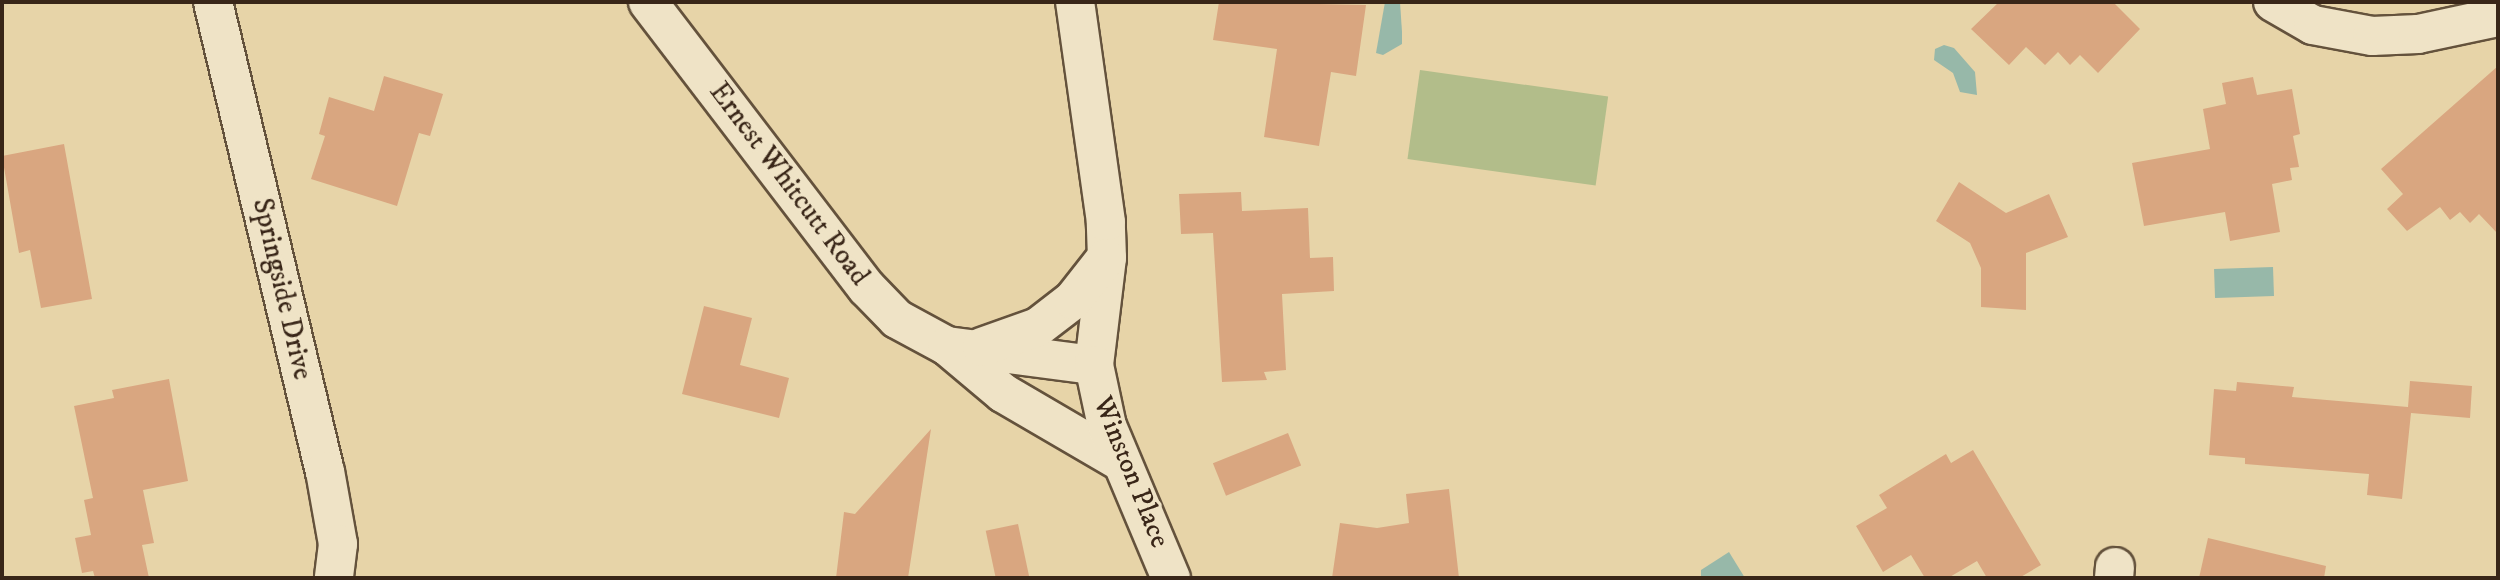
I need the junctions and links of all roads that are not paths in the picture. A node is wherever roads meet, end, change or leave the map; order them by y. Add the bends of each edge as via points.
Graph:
1 (213, 2) edge
2 (648, 2) edge
3 (1074, 2) edge
4 (2273, 2) edge
5 (2498, 17) edge
6 (1107, 258) junction
7 (960, 348) junction
8 (1094, 365) junction
9 (1121, 462) junction
10 (334, 578) edge
11 (1171, 578) edge

1 - 10 street, Springside Drive via 325,471 338,544
2 - 7 street, Ernest Whitcutt Road via 867,288 914,332
3 - 6 street
4 - 5 street via 2313,24 2372,36 2418,34
6 - 7 street via 1073,300 1038,327
6 - 8 street
7 - 8 street, Ernest Whitcutt Road
7 - 9 street, Ernest Whitcutt Road via 1003,393
8 - 9 street, Winston Place via 1097,396
9 - 11 street, Winston Place via 1149,516

